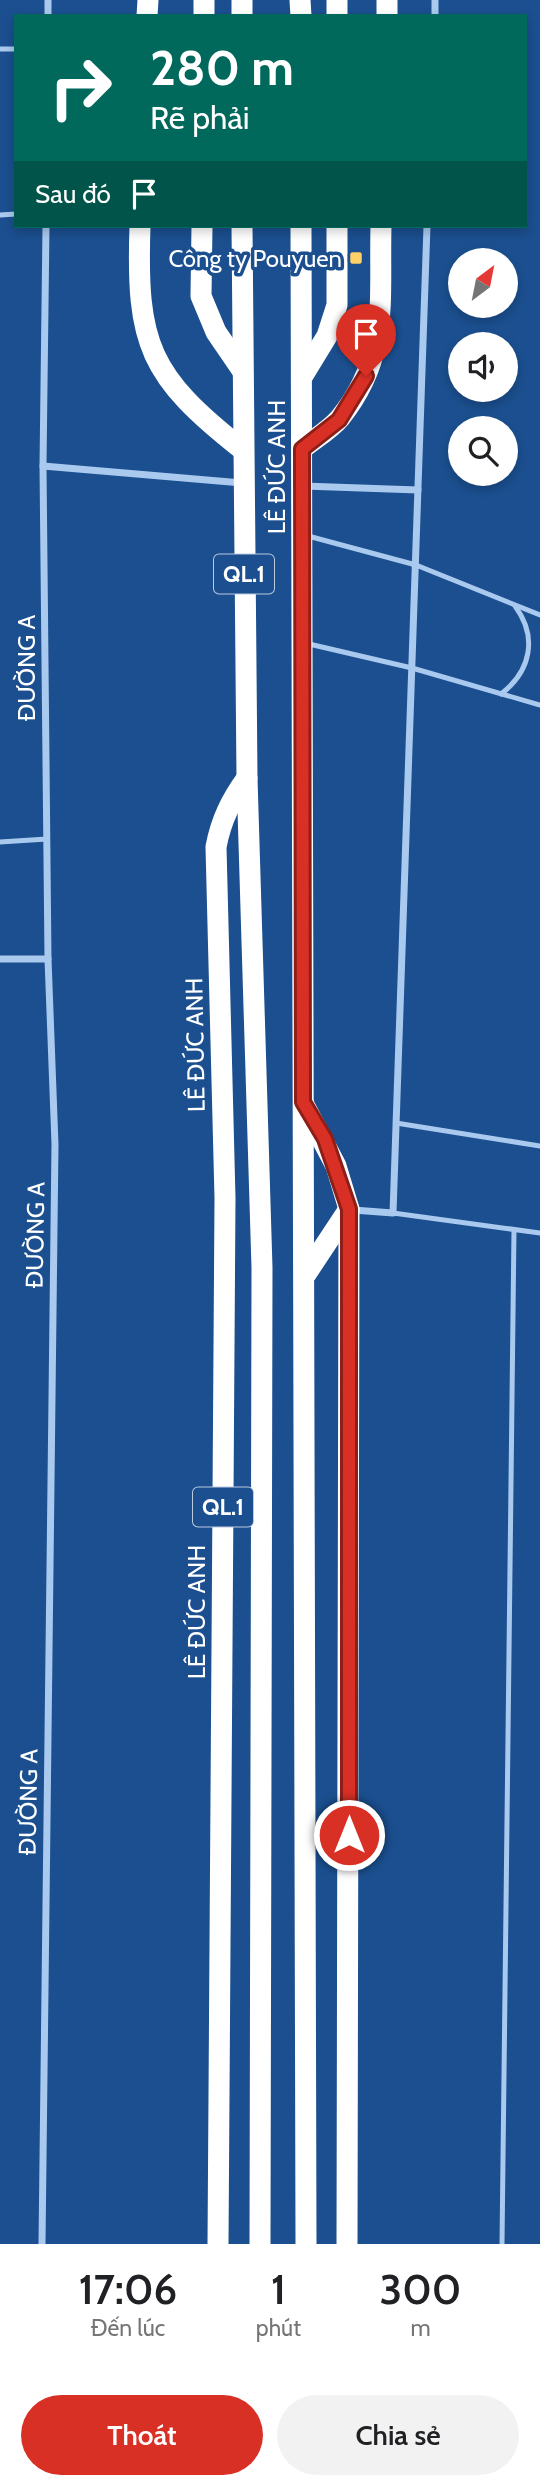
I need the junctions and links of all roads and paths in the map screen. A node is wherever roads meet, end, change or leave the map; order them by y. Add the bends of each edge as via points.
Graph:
1 (46, 228) edge
2 (140, 228) edge
3 (202, 228) edge
4 (242, 228) edge
5 (301, 228) edge
6 (337, 228) edge
7 (381, 228) edge
8 (427, 228) edge
9 (242, 370) junction
10 (302, 377) junction
11 (302, 449) junction
12 (243, 450) junction
13 (43, 466) junction
14 (243, 484) junction
15 (302, 486) junction
16 (418, 490) junction
17 (302, 534) junction
18 (416, 565) junction
19 (514, 604) junction
20 (540, 615) edge
21 (302, 643) junction
22 (412, 668) junction
23 (501, 694) junction
24 (540, 705) edge
25 (247, 778) junction
26 (47, 839) junction
27 (0, 842) edge
28 (48, 958) junction
29 (0, 959) edge
30 (303, 1102) junction
31 (396, 1123) junction
32 (540, 1146) edge
33 (349, 1209) junction
34 (393, 1213) junction
35 (514, 1230) junction
36 (540, 1233) edge
37 (306, 1274) junction
38 (42, 2244) edge
39 (218, 2244) edge
40 (260, 2244) edge
41 (306, 2244) edge
42 (347, 2244) edge
43 (502, 2244) edge

1 - 13 street, ĐƯỜNG A
2 - 12 highway via 138,282 145,331 163,374 189,404
3 - 9 highway, LÊ ĐỨC ANH via 201,296 216,332
4 - 9 highway, LÊ ĐỨC ANH / QL.1
5 - 10 highway, LÊ ĐỨC ANH / QL.1
6 - 10 highway, LÊ ĐỨC ANH via 337,305 327,336
7 - 11 highway via 379,337 373,364 339,420
8 - 16 street
9 - 12 highway, LÊ ĐỨC ANH / QL.1
10 - 11 highway, LÊ ĐỨC ANH / QL.1
11 - 15 highway, LÊ ĐỨC ANH / QL.1
12 - 14 highway, LÊ ĐỨC ANH / QL.1
13 - 14 street
13 - 26 street, ĐƯỜNG A
14 - 25 highway, LÊ ĐỨC ANH / QL.1
15 - 16 street
15 - 17 highway, LÊ ĐỨC ANH / QL.1
16 - 18 street
17 - 18 lane
17 - 21 highway, LÊ ĐỨC ANH / QL.1
18 - 19 lane
18 - 22 street
19 - 20 lane
19 - 23 lane via 527,627 529,652 520,677
21 - 22 lane
21 - 30 highway, LÊ ĐỨC ANH / QL.1
22 - 23 lane
22 - 31 street
23 - 24 lane
25 - 39 highway, LÊ ĐỨC ANH / QL.1 via 220,824 216,847 225,1198
25 - 40 highway, LÊ ĐỨC ANH / QL.1 via 262,1268
26 - 27 lane
26 - 28 street, ĐƯỜNG A
28 - 29 street
28 - 38 street, ĐƯỜNG A via 55,1158
30 - 33 highway, LÊ ĐỨC ANH / QL.1 via 329,1148
30 - 37 highway, LÊ ĐỨC ANH / QL.1
31 - 32 lane
31 - 34 street
33 - 34 street
33 - 37 highway
33 - 42 highway, LÊ ĐỨC ANH / QL.1
34 - 35 lane
35 - 36 lane
35 - 43 lane
37 - 41 highway, LÊ ĐỨC ANH / QL.1

